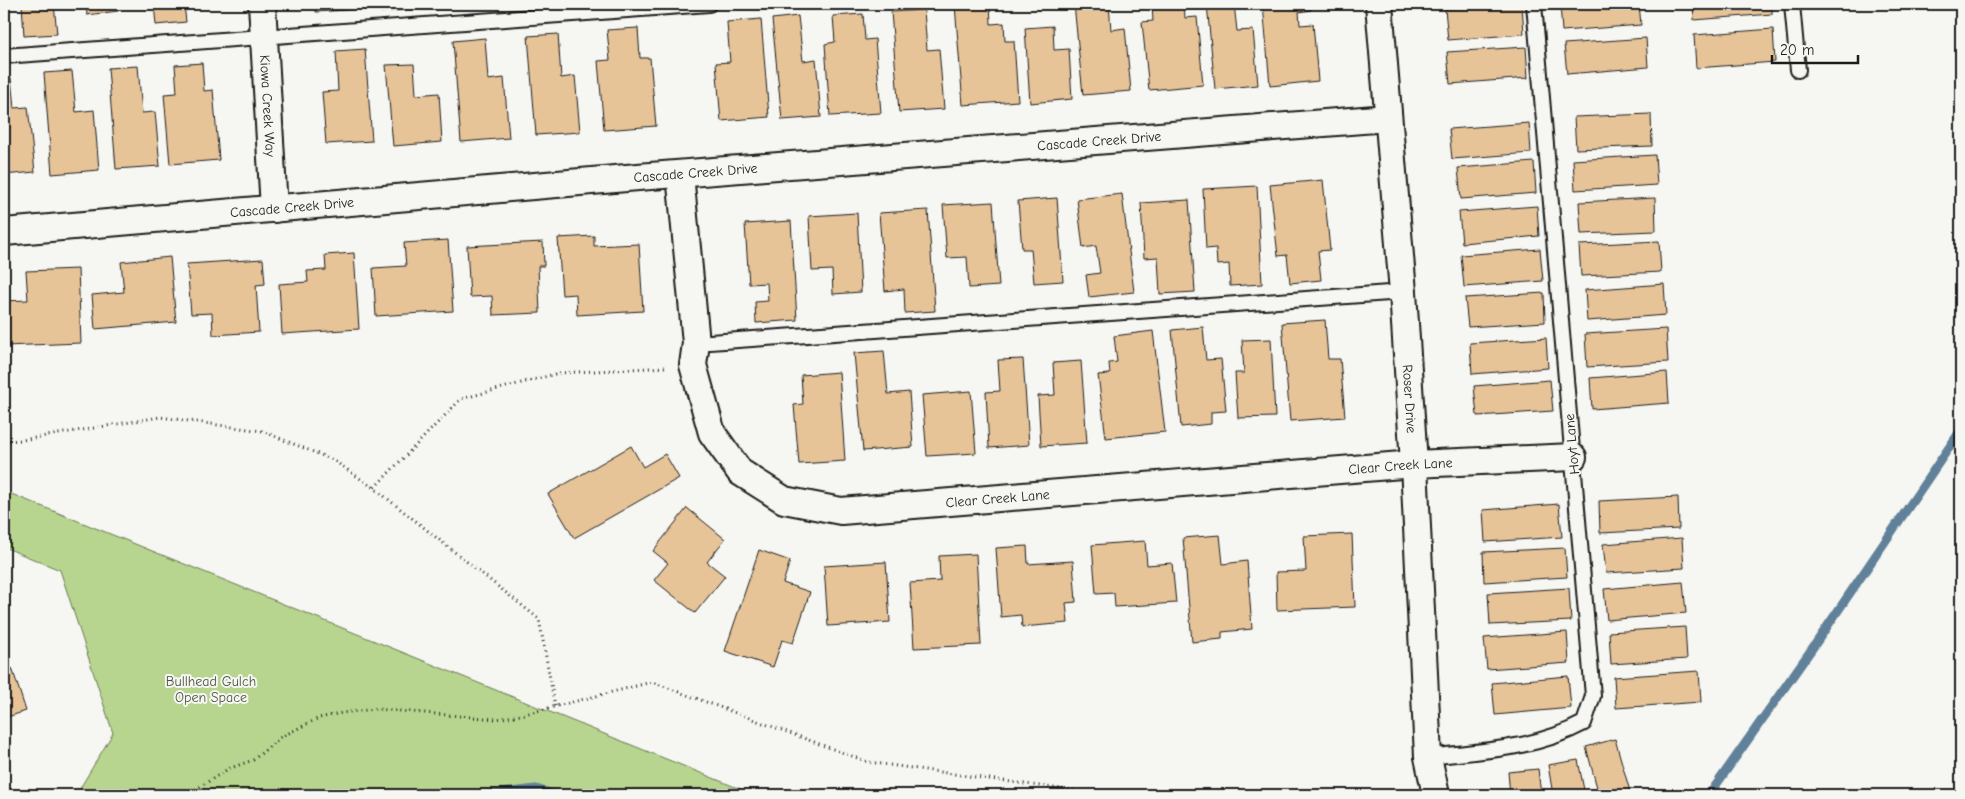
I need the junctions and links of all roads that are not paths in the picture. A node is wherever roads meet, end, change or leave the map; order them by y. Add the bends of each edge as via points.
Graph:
1 (262, 4) edge
2 (709, 4) edge
3 (1378, 4) edge
4 (1534, 4) edge
5 (1792, 4) edge
6 (264, 38) junction
7 (4, 56) edge
8 (1798, 70) dead end
9 (1388, 118) junction
10 (680, 174) junction
11 (274, 209) junction
12 (4, 232) edge
13 (1403, 292) junction
14 (695, 354) junction
15 (1573, 457) junction
16 (1414, 464) junction
17 (1428, 757) junction
18 (1436, 795) edge

1 - 6 street, Kiowa Creek Way
2 - 6 lane
3 - 9 street, Roser Drive
4 - 15 lane, Hoyt Lane
5 - 8 lane
6 - 7 lane
6 - 11 street, Kiowa Creek Way
9 - 10 street, Cascade Creek Drive
9 - 13 street, Roser Drive
10 - 11 street, Cascade Creek Drive
10 - 14 street, Clear Creek Lane
11 - 12 street, Cascade Creek Drive
13 - 14 lane
13 - 16 street, Roser Drive
14 - 16 street, Clear Creek Lane via 712,433 740,472 784,500 841,511
15 - 16 street, Clear Creek Lane
15 - 17 lane, Hoyt Lane via 1593,696 1584,723 1564,734 1533,744
16 - 17 street, Roser Drive
17 - 18 street, Roser Drive

